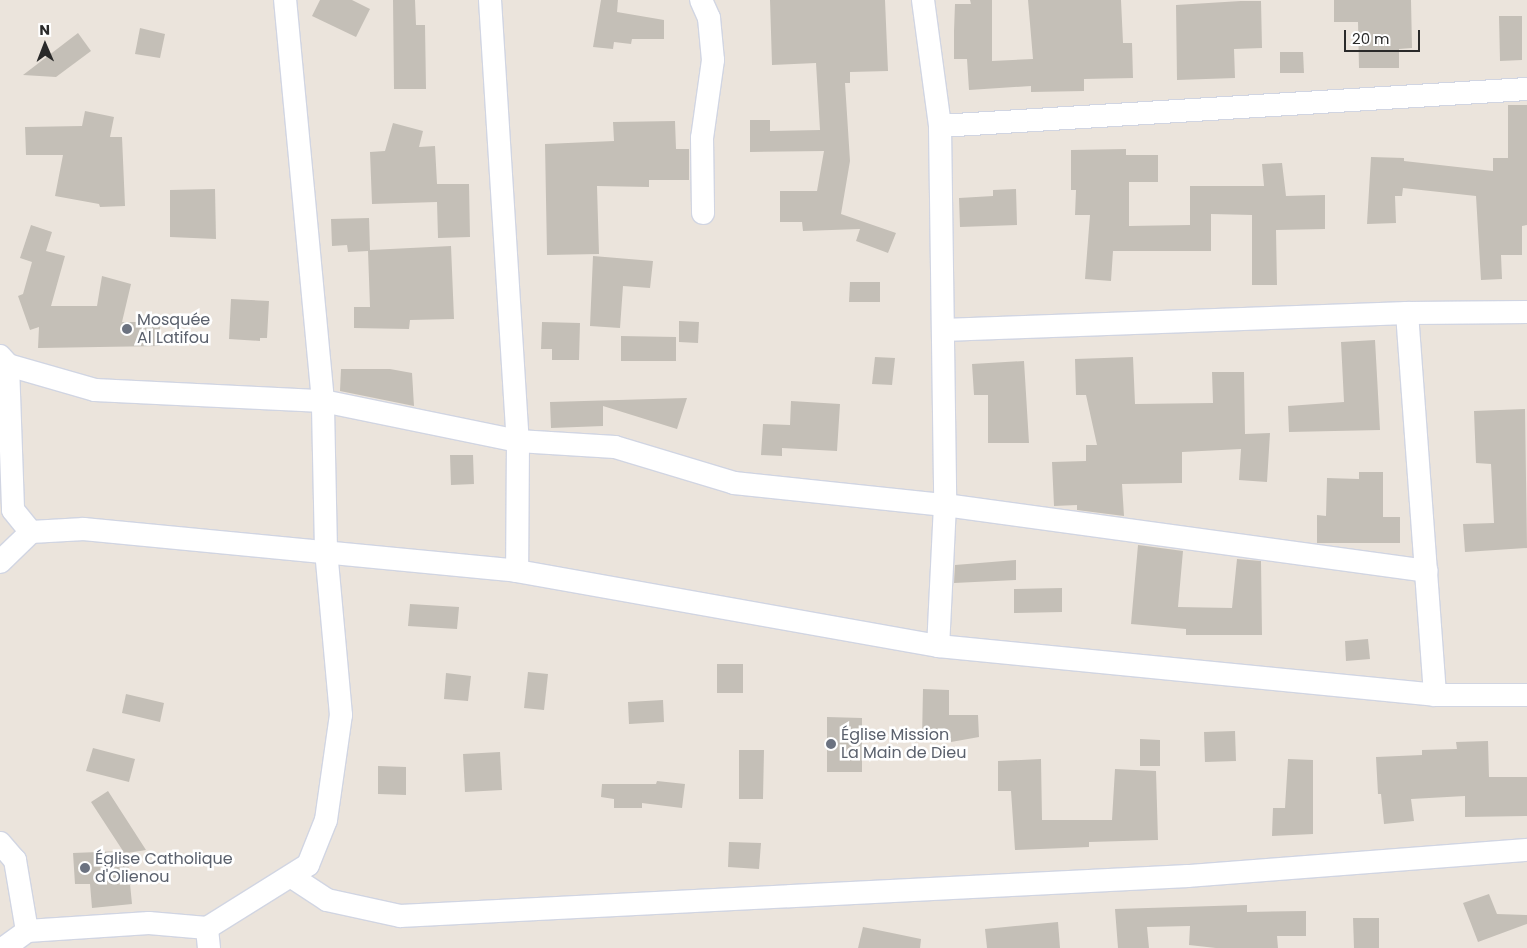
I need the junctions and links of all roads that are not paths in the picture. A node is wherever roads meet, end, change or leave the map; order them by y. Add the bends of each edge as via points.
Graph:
1 (285, 0) edge
2 (490, 0) edge
3 (701, 0) edge
4 (923, 0) edge
5 (1527, 89) edge
6 (940, 126) junction
7 (703, 213) dead end
8 (1527, 312) edge
9 (1407, 313) junction
10 (943, 330) junction
11 (4, 360) edge
12 (323, 401) junction
13 (518, 441) junction
14 (945, 505) junction
15 (31, 532) junction
16 (326, 550) junction
17 (0, 562) edge
18 (517, 571) junction
19 (1428, 571) junction
20 (938, 646) junction
21 (1435, 695) junction
22 (1527, 695) edge
23 (0, 843) edge
24 (1527, 850) edge
25 (292, 877) junction
26 (27, 931) junction
27 (208, 938) edge
28 (4, 948) edge

1 - 12 street
2 - 13 street
3 - 7 street via 709,18 713,60 702,138
4 - 6 street
5 - 6 street
6 - 10 street
8 - 9 street
9 - 10 street
9 - 19 street
10 - 14 street
11 - 12 street via 95,390
11 - 15 street via 13,510
12 - 13 street
12 - 16 street
13 - 14 street via 615,447 734,483
13 - 18 street
14 - 19 street
14 - 20 street
15 - 16 street via 84,529
15 - 17 street
16 - 18 street
16 - 25 street via 341,715 326,820 308,865
18 - 20 street
19 - 21 street
20 - 21 street
21 - 22 street
23 - 26 street via 15,860
24 - 25 street via 1188,876 400,916 327,900
25 - 27 street
26 - 27 street via 149,923
26 - 28 street

